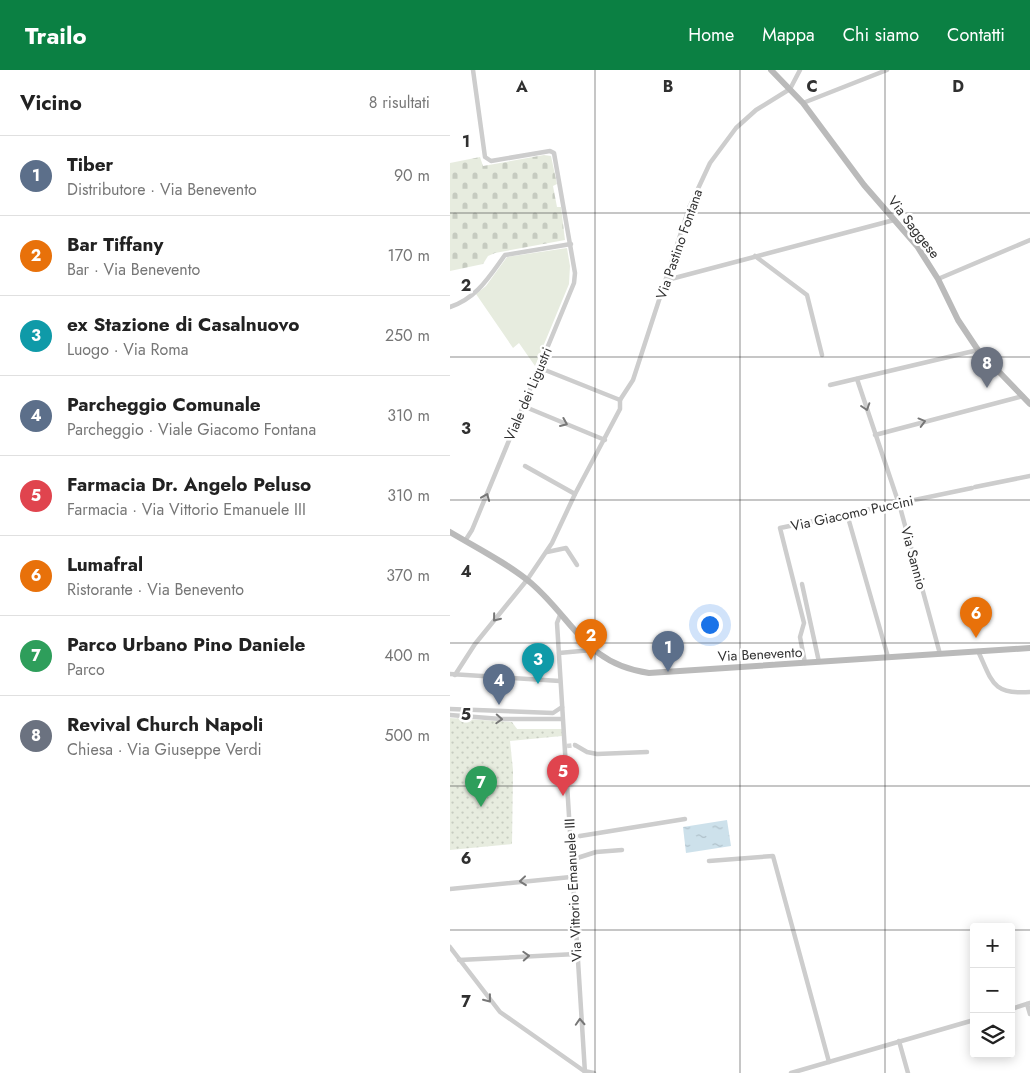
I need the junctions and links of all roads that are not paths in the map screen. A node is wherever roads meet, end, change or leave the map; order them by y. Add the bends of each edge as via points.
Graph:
1 (473, 70) edge
2 (771, 70) edge
3 (800, 70) edge
4 (887, 70) edge
5 (790, 90) junction
6 (803, 103) junction
7 (894, 220) junction
8 (1030, 240) edge
9 (571, 244) junction
10 (755, 256) junction
11 (938, 279) junction
12 (667, 280) junction
13 (450, 307) edge
14 (978, 350) junction
15 (822, 355) dead end
16 (540, 368) junction
17 (857, 379) junction
18 (830, 386) dead end
19 (1022, 396) junction
20 (620, 400) junction
21 (1030, 404) edge
22 (523, 406) junction
23 (875, 435) junction
24 (604, 440) junction
25 (524, 466) dead end
26 (1030, 476) edge
27 (575, 494) junction
28 (898, 503) junction
29 (847, 514) junction
30 (450, 532) edge
31 (465, 541) junction
32 (546, 552) junction
33 (577, 565) dead end
34 (527, 580) junction
35 (802, 584) dead end
36 (560, 615) junction
37 (1030, 648) edge
38 (592, 650) junction
39 (978, 651) junction
40 (558, 653) junction
41 (940, 654) junction
42 (888, 657) junction
43 (819, 662) junction
44 (805, 663) junction
45 (452, 674) edge
46 (560, 680) junction
47 (1030, 692) edge
48 (562, 707) junction
49 (450, 709) edge
50 (450, 715) edge
51 (562, 719) junction
52 (575, 745) tunnel mouth
53 (646, 752) dead end
54 (685, 819) dead end
55 (580, 836) tunnel mouth
56 (622, 850) dead end
57 (572, 860) junction
58 (710, 861) dead end
59 (571, 877) junction
60 (450, 889) edge
61 (450, 948) edge
62 (576, 954) junction
63 (459, 960) junction
64 (1029, 1004) edge
65 (1015, 1008) edge
66 (1030, 1014) edge
67 (970, 1021) edge
68 (899, 1041) junction
69 (830, 1062) junction
70 (582, 1072) edge
71 (594, 1073) edge
72 (791, 1073) edge
73 (908, 1073) edge

1 - 9 street, Viale dei Ligustri via 484,157 491,161 552,151
2 - 5 main road, Via Saggese
3 - 5 street
4 - 6 street
5 - 6 main road, Via Saggese
5 - 12 street, Via Pastino Fontana via 756,110 736,128 710,163 689,208
6 - 7 main road, Via Saggese
7 - 10 street
7 - 11 main road, Via Saggese via 917,246
8 - 11 street
9 - 13 street via 505,255 482,287
9 - 16 street, Viale dei Ligustri via 574,283
10 - 12 street
10 - 15 street via 807,294
11 - 14 main road, Via Saggese via 958,320
12 - 20 street, Via Pastino Fontana via 633,380
14 - 17 street
14 - 19 main road, Via Saggese
16 - 20 street
16 - 22 street, Viale dei Ligustri
17 - 18 street
17 -> 23 street, Via Sannio
19 - 21 main road, Via Saggese
23 -> 19 street
20 - 24 street, Via Pastino Fontana via 620,409
22 -> 24 street
31 -> 22 street, Viale dei Ligustri
23 - 28 street, Via Sannio
24 - 27 street, Via Pastino Fontana
25 - 27 street
26 - 28 street, Via Giacomo Puccini
27 - 32 street, Via Pastino Fontana
28 - 29 street, Via Giacomo Puccini
28 - 41 street, Via Sannio
29 - 42 street
29 - 44 street, Via Giacomo Puccini via 780,528 804,623 800,637
30 - 31 main road, Via Benevento
31 - 34 main road, Via Benevento
32 - 33 street via 566,548
32 - 34 street, Via Pastino Fontana
34 - 36 main road, Via Benevento
34 -> 45 street, Via Pastino Fontana
35 - 43 street
36 - 38 main road, Via Benevento
36 - 40 street, Via Vittorio Emanuele III via 557,623
37 - 39 main road, Via Benevento
38 - 40 street
38 - 44 main road, Via Benevento via 618,665 649,673
39 - 41 main road, Via Benevento
39 - 47 street via 993,683 1002,691
40 - 46 street, Via Vittorio Emanuele III
41 - 42 main road, Via Benevento
42 - 43 main road, Via Benevento
43 - 44 main road, Via Benevento
45 - 46 street
46 - 48 street, Via Vittorio Emanuele III
48 - 49 street via 553,713
48 - 51 street, Via Vittorio Emanuele III
50 -> 51 street
51 - 57 street, Via Vittorio Emanuele III
52 - 53 street via 597,754
54 - 55 street
56 - 57 street via 596,852
57 - 59 street, Via Vittorio Emanuele III
58 - 69 street via 773,856
59 -> 60 street
59 - 62 street, Via Vittorio Emanuele III
61 - 63 street
63 -> 62 street
70 -> 62 street, Via Vittorio Emanuele III
63 -> 70 street via 505,1016
64 - 65 street
64 - 66 street
67 - 68 street
68 - 69 street
68 - 73 street
69 - 72 street
70 - 71 street

